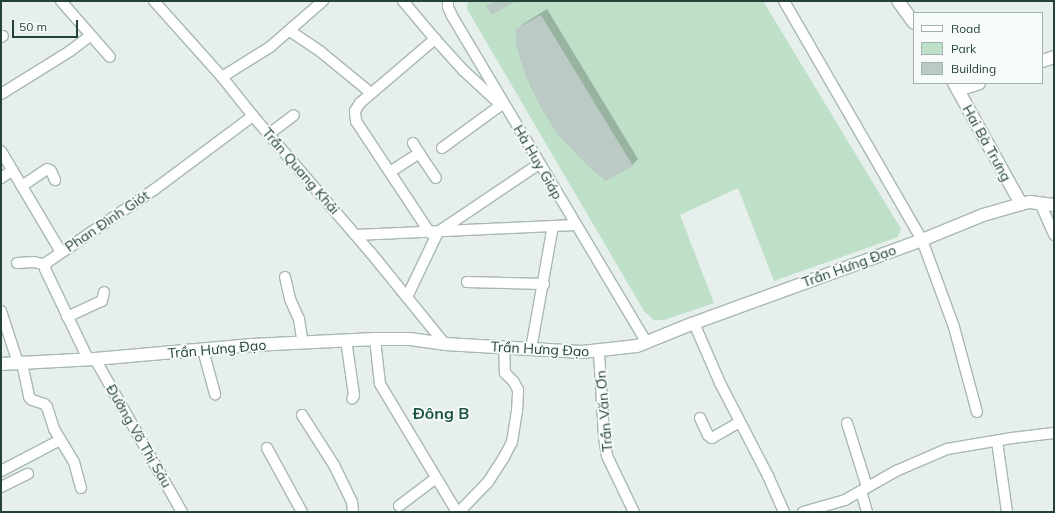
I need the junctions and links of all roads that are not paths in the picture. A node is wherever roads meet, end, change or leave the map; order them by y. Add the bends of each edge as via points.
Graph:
1 (61, 1) edge
2 (323, 1) edge
3 (403, 1) edge
4 (448, 1) edge
5 (784, 1) edge
6 (898, 1) edge
7 (157, 2) edge
8 (913, 22) edge
9 (290, 32) junction
10 (90, 36) junction
11 (434, 39) junction
12 (1054, 57) edge
13 (110, 58) dead end
14 (1043, 62) edge
15 (222, 77) junction
16 (973, 84) edge
17 (956, 87) edge
18 (371, 93) junction
19 (1, 94) edge
20 (504, 107) junction
21 (294, 115) dead end
22 (252, 116) junction
23 (269, 134) junction
24 (413, 143) dead end
25 (442, 148) dead end
26 (1, 151) edge
27 (419, 153) junction
28 (4, 162) edge
29 (539, 164) junction
30 (13, 170) junction
31 (390, 172) junction
32 (1, 178) edge
33 (436, 178) dead end
34 (55, 180) dead end
35 (22, 186) junction
36 (1040, 203) junction
37 (1021, 204) junction
38 (1054, 205) edge
39 (576, 225) junction
40 (553, 226) junction
41 (434, 232) junction
42 (356, 235) junction
43 (1054, 235) edge
44 (922, 240) junction
45 (61, 252) junction
46 (17, 263) dead end
47 (46, 265) junction
48 (285, 277) dead end
49 (467, 282) dead end
50 (544, 284) junction
51 (104, 292) dead end
52 (407, 297) junction
53 (1, 311) edge
54 (67, 317) junction
55 (694, 323) junction
56 (375, 339) junction
57 (346, 340) junction
58 (647, 342) junction
59 (303, 343) junction
60 (445, 344) junction
61 (504, 347) junction
62 (531, 349) junction
63 (203, 350) junction
64 (599, 352) junction
65 (91, 359) junction
66 (20, 363) junction
67 (1, 364) edge
68 (215, 394) dead end
69 (352, 399) dead end
70 (977, 412) dead end
71 (302, 415) dead end
72 (700, 418) dead end
73 (740, 422) junction
74 (847, 423) dead end
75 (1054, 433) edge
76 (60, 440) junction
77 (997, 441) junction
78 (267, 448) dead end
79 (1, 471) edge
80 (28, 474) dead end
81 (436, 478) junction
82 (1, 487) edge
83 (81, 488) dead end
84 (864, 489) junction
85 (399, 506) dead end
86 (182, 512) edge
87 (302, 512) edge
88 (353, 512) edge
89 (458, 512) edge
90 (634, 512) edge
91 (784, 512) edge
92 (803, 512) edge
93 (867, 512) edge
94 (1007, 512) edge

1 - 10 street
2 - 9 street
3 - 11 street, Hà Huy Giáp
4 - 20 street via 452,16
5 - 44 street
6 - 8 main road
7 - 15 street, Trần Quang Khải
9 - 15 street
9 - 18 street via 322,52
10 - 13 street
10 - 19 street
11 - 18 street
11 - 20 street, Hà Huy Giáp via 463,70
12 - 14 main road
15 - 22 street, Trần Quang Khải
16 - 17 main road
17 - 37 main road, Hai Bà Trưng
18 - 31 street via 355,111 356,121
20 - 25 street
20 - 29 street, Hà Huy Giáp
21 - 23 street
22 - 23 street, Trần Quang Khải
22 - 45 street, Phan Đình Giót via 120,214
23 - 42 street, Trần Quang Khải
24 - 27 street
26 - 28 street
27 - 31 street
27 - 33 street
28 - 30 street
29 - 39 street, Hà Huy Giáp
29 - 41 street
30 - 32 street
30 - 35 street
31 - 41 street
34 - 35 street via 51,171 47,169
35 - 45 street
36 - 37 main road, Trần Hưng Đạo
36 - 38 main road, Trần Hưng Đạo
36 - 43 street
37 - 44 main road, Trần Hưng Đạo via 984,215
39 - 40 street
39 - 58 street, Hà Huy Giáp
40 - 41 street
40 - 50 street
41 - 42 street
41 - 52 street
42 - 52 street, Trần Quang Khải
44 - 55 main road, Trần Hưng Đạo
44 - 70 street via 954,327
45 - 47 street, Phan Đình Giót via 53,256
46 - 47 street via 34,262
47 - 54 street via 45,269
48 - 59 street via 290,299 299,319
49 - 50 street
50 - 62 street
51 - 54 street via 102,300
52 - 60 street, Trần Quang Khải
53 - 66 street
54 - 65 street
55 - 58 main road, Trần Hưng Đạo
55 - 73 street
56 - 57 main road, Trần Hưng Đạo
56 - 60 main road, Trần Hưng Đạo via 410,339
56 - 81 street via 380,384
57 - 59 main road, Trần Hưng Đạo
57 - 69 street via 354,395
58 - 64 main road, Trần Hưng Đạo
59 - 63 main road, Trần Hưng Đạo
60 - 61 main road, Trần Hưng Đạo
61 - 62 main road, Trần Hưng Đạo
61 - 89 street via 505,373 518,390 512,442 488,482
62 - 64 main road, Trần Hưng Đạo
63 - 65 main road, Trần Hưng Đạo
63 - 68 street
64 - 90 street, Trần Văn Ơn via 607,456
65 - 66 main road, Trần Hưng Đạo
65 - 86 street, Đường Võ Thị Sáu
66 - 67 main road, Trần Hưng Đạo
66 - 76 street via 29,397 47,407
71 - 88 street via 334,465 352,502
72 - 73 street via 712,438
73 - 91 street
74 - 84 street
75 - 77 street
76 - 79 street
76 - 83 street via 72,458
77 - 84 street via 940,452 896,471
77 - 94 street
78 - 87 street
80 - 82 street
81 - 85 street
81 - 89 street
84 - 92 street via 845,500
84 - 93 street

